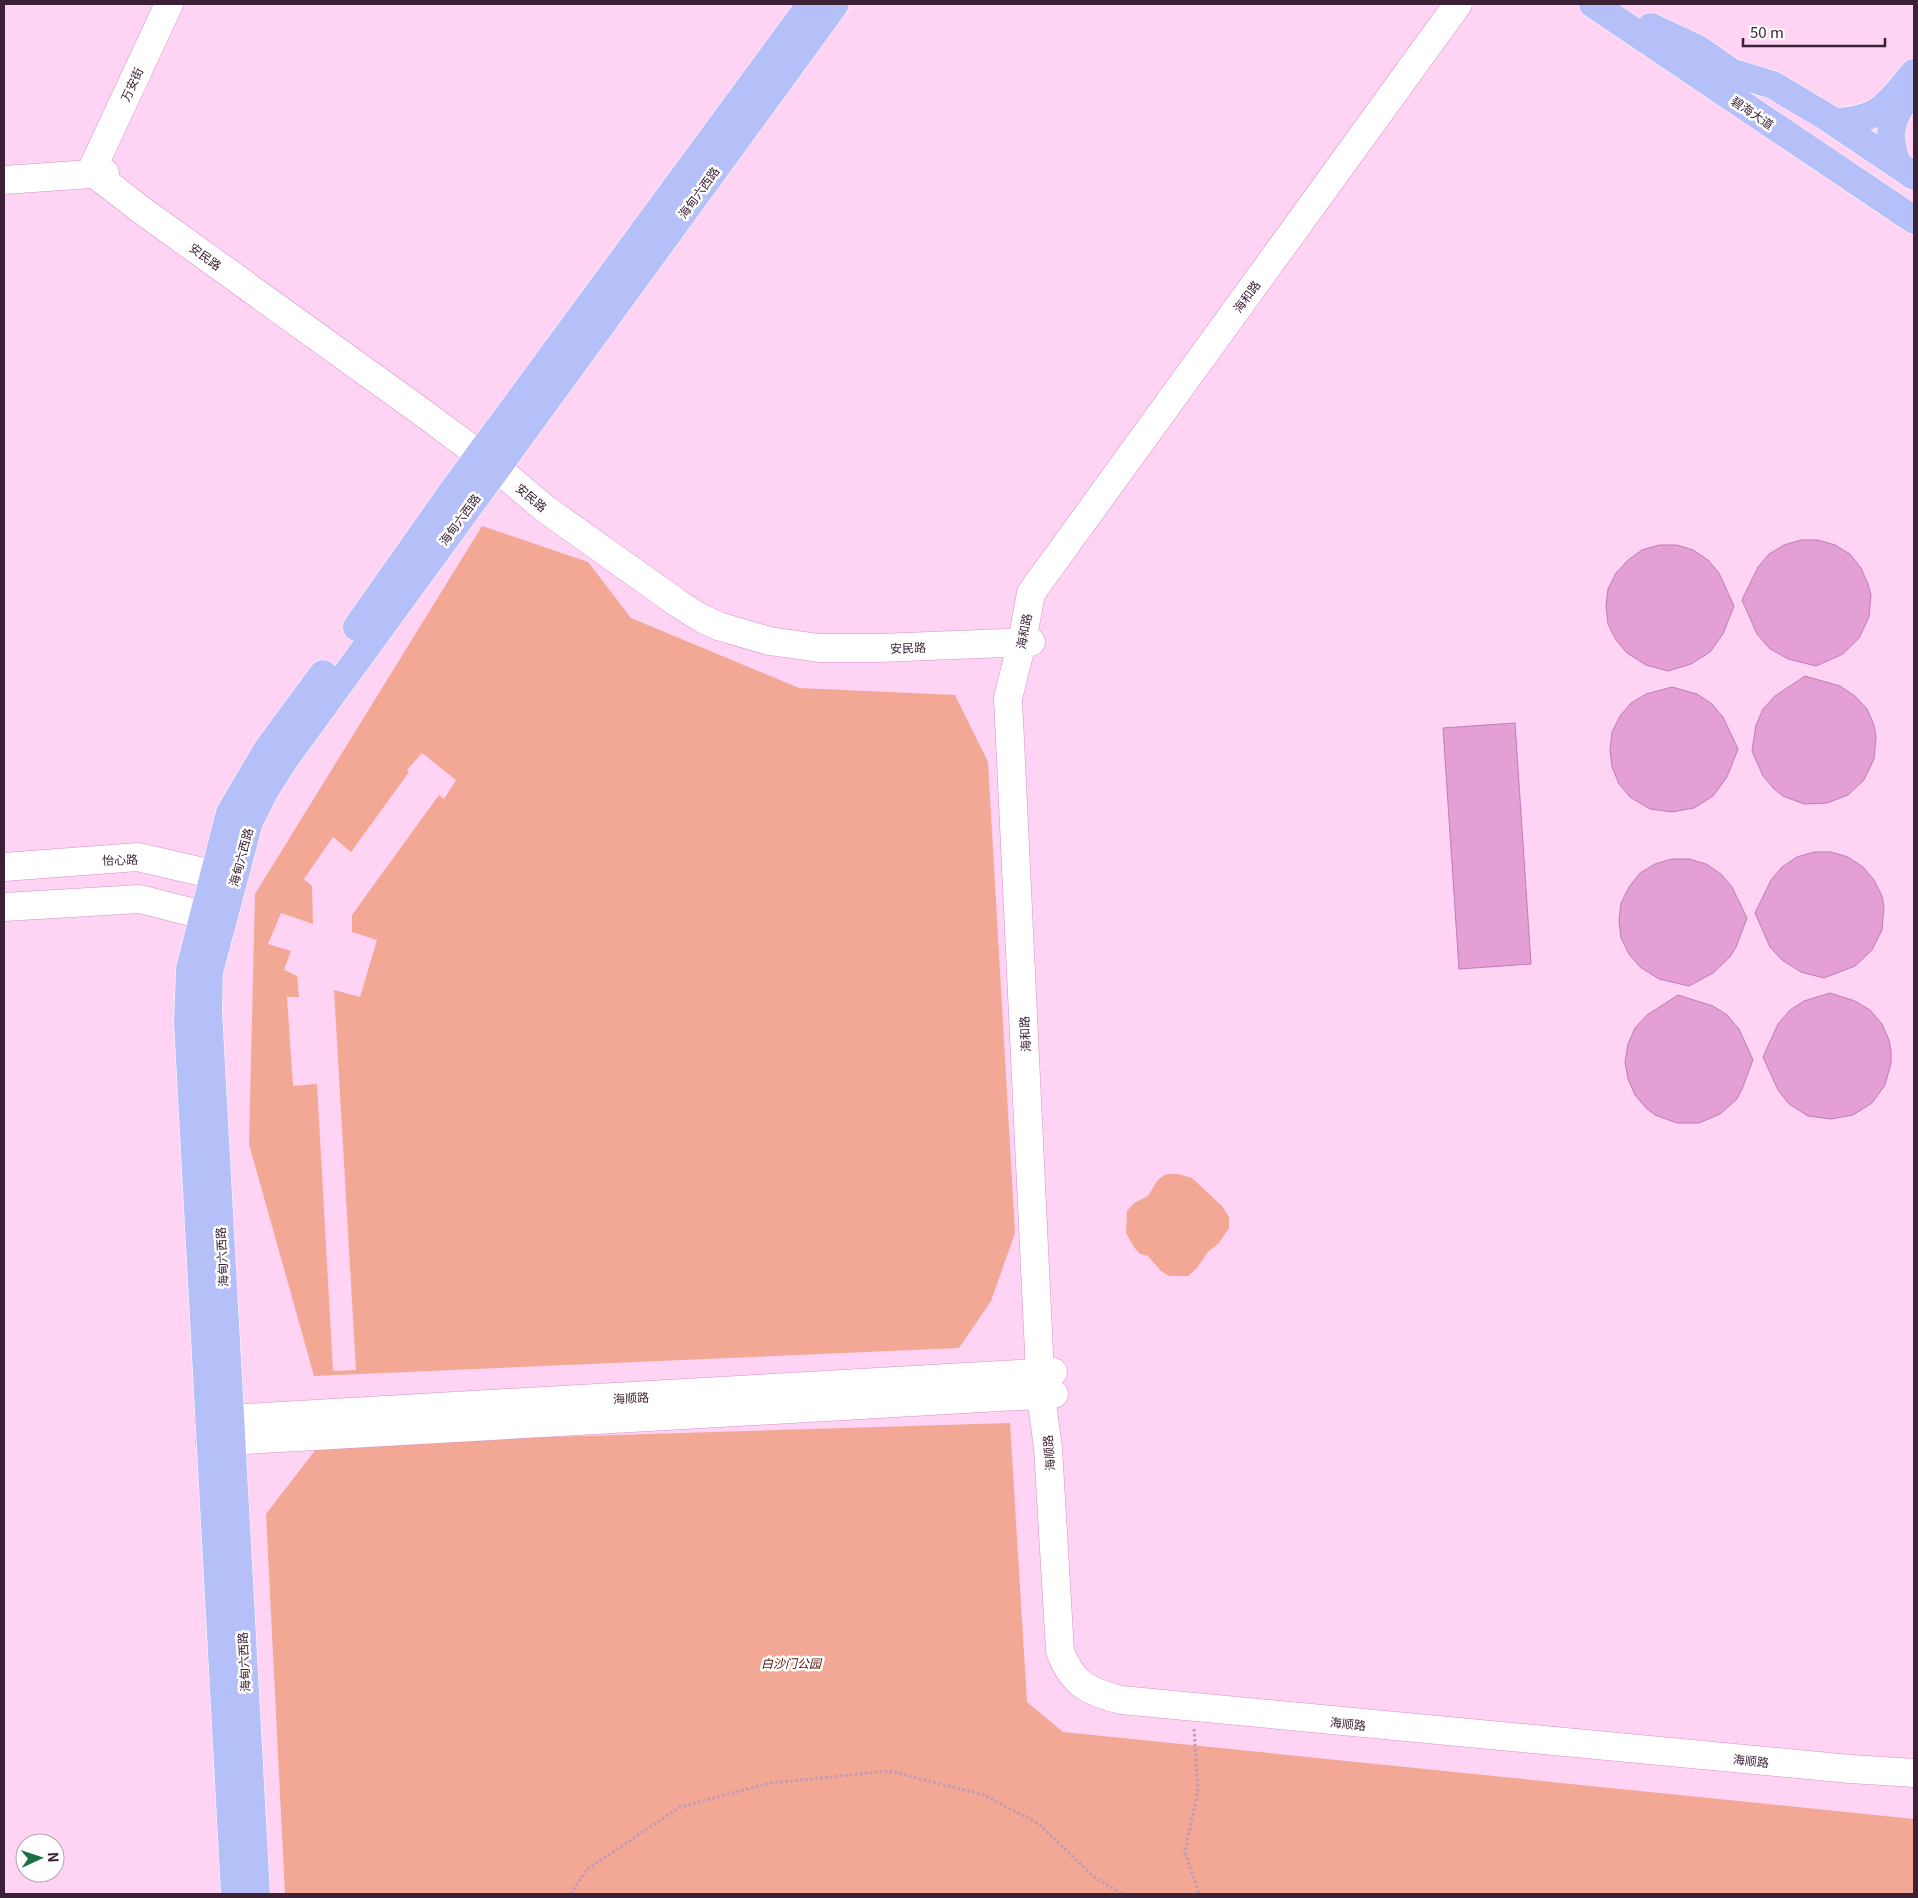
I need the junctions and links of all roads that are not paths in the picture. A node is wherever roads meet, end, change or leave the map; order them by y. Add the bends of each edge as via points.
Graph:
1 (169, 4) edge
2 (177, 4) edge
3 (810, 4) edge
4 (835, 4) edge
5 (1458, 4) edge
6 (1470, 4) edge
7 (1593, 4) edge
8 (1619, 10) edge
9 (1914, 73) edge
10 (1914, 86) edge
11 (1834, 122) junction
12 (99, 169) junction
13 (4, 170) edge
14 (1906, 170) edge
15 (4, 180) edge
16 (1914, 208) edge
17 (1914, 220) edge
18 (491, 458) junction
19 (1028, 634) junction
20 (4, 867) edge
21 (224, 877) junction
22 (4, 907) edge
23 (213, 918) junction
24 (1047, 1384) junction
25 (220, 1431) junction
26 (1914, 1764) edge
27 (1914, 1773) edge
28 (237, 1891) edge

1 - 12 street, 万安街
2 - 12 street, 万安街
3 - 18 main road, 海甸六西路
4 - 18 main road, 海甸六西路
5 - 19 street, 海和路 via 1031,593
6 - 19 street, 海和路 via 1039,599
7 - 17 main road, 碧海大道
8 - 11 main road via 1698,49 1731,72 1773,85
8 - 16 main road, 碧海大道
9 - 11 main road via 1874,115
10 - 14 main road via 1892,122 1892,146
11 - 14 main road
12 - 13 street
12 - 15 street
12 - 18 street, 安民路
18 - 19 street, 安民路 via 544,508 679,604 718,626 769,641 819,648 879,648
18 - 21 main road, 海甸六西路 via 257,766 230,814
19 - 24 street, 海和路 via 1008,698
20 - 21 street, 怡心路 via 138,857
21 - 23 main road, 海甸六西路
22 - 23 street via 140,899
23 - 25 main road, 海甸六西路 via 190,969 188,1008
24 - 25 street, 海顺路
24 - 26 street, 海顺路 via 1067,1640 1080,1669 1095,1681 1123,1689 1368,1714 1810,1757
24 - 27 street, 海顺路 via 1060,1651 1076,1680 1093,1692 1121,1700 1821,1767
25 - 28 main road, 海甸六西路

